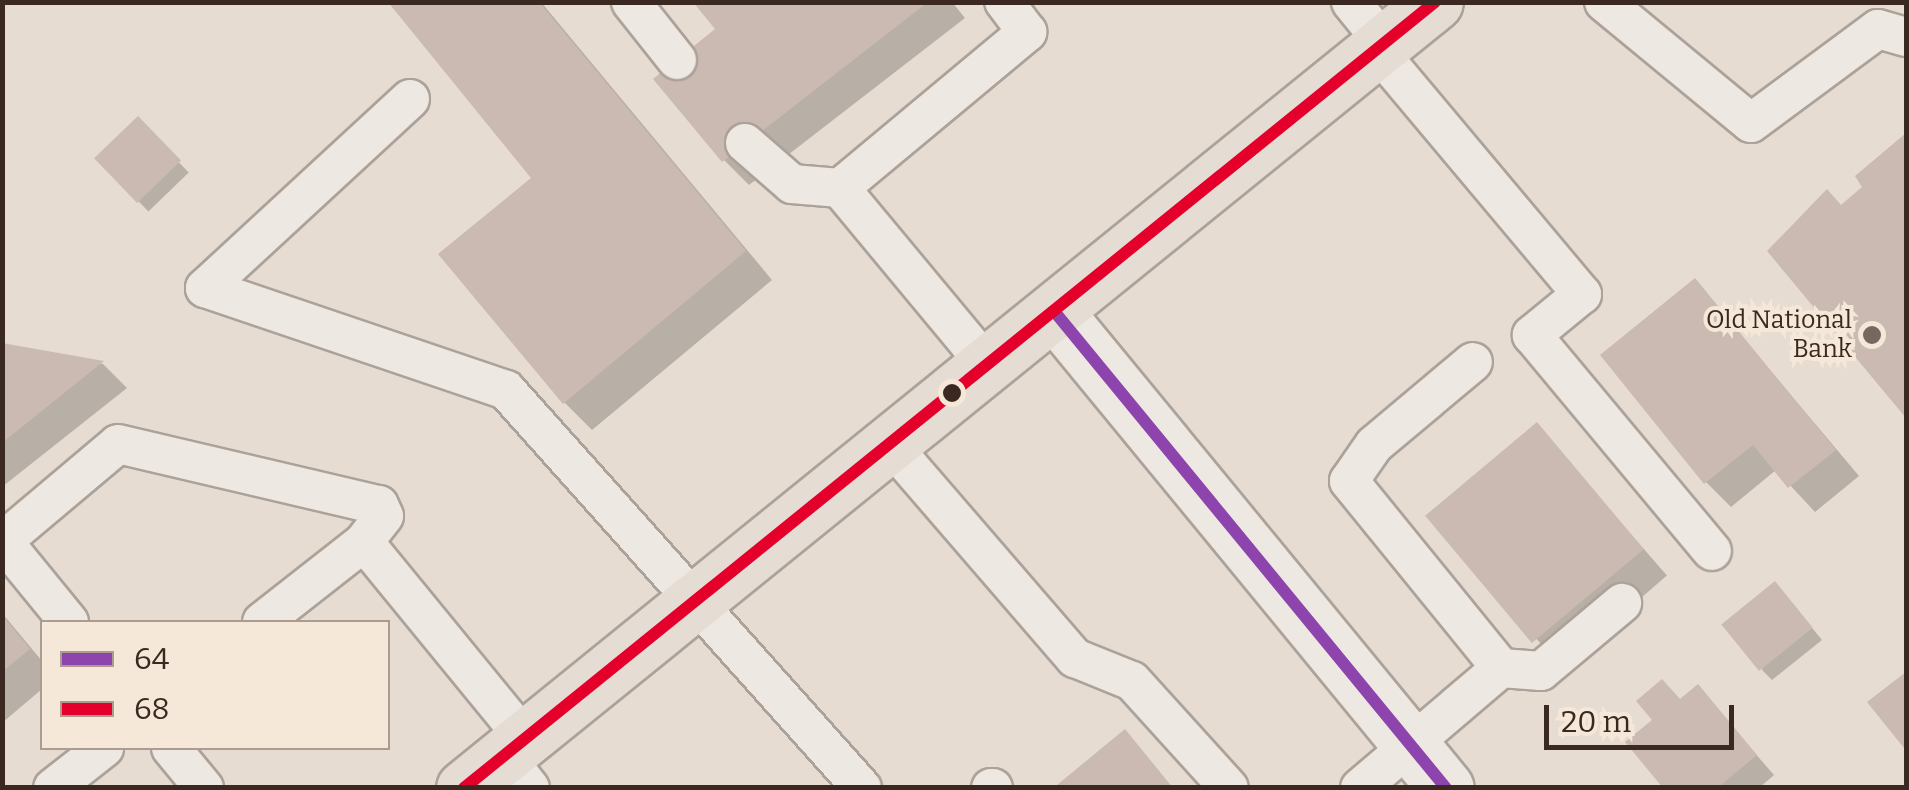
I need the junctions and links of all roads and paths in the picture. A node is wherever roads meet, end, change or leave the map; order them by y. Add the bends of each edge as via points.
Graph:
1 (631, 2) edge
2 (1436, 2) edge
3 (1604, 2) edge
4 (1016, 17) edge
5 (1371, 32) edge
6 (1906, 37) edge
7 (678, 60) dead end
8 (410, 100) dead end
9 (745, 143) dead end
10 (840, 188) junction
11 (1054, 311) junction
12 (1473, 362) dead end
13 (987, 365) junction
14 (890, 444) junction
15 (364, 542) junction
16 (1712, 551) dead end
17 (700, 598) junction
18 (1622, 604) dead end
19 (68, 620) edge
20 (265, 620) edge
21 (1500, 668) junction
22 (1410, 744) junction
23 (101, 750) edge
24 (174, 750) edge
25 (506, 767) edge
26 (52, 788) edge
27 (204, 788) edge
28 (862, 788) edge
29 (1229, 788) edge
30 (1360, 788) edge
31 (1446, 788) edge

1 - 7 lane
2 - 5 main road
3 - 6 lane via 1752,123 1878,29
4 - 10 lane
5 - 11 main road
5 - 16 lane via 1582,294 1532,335
8 - 17 lane via 205,288 506,390
9 - 10 lane via 792,184
10 - 13 lane
11 - 13 main road
11 - 22 street
12 - 21 lane via 1374,445 1349,482
13 - 14 main road
14 - 17 main road
14 - 29 lane via 1075,658 1132,681
15 - 19 lane via 384,516 379,504 118,444 3,541
15 - 20 lane
15 - 25 lane
17 - 25 main road
17 - 28 lane
18 - 21 lane via 1541,671
21 - 22 lane
22 - 30 lane
22 - 31 street
23 - 26 lane
24 - 27 lane

